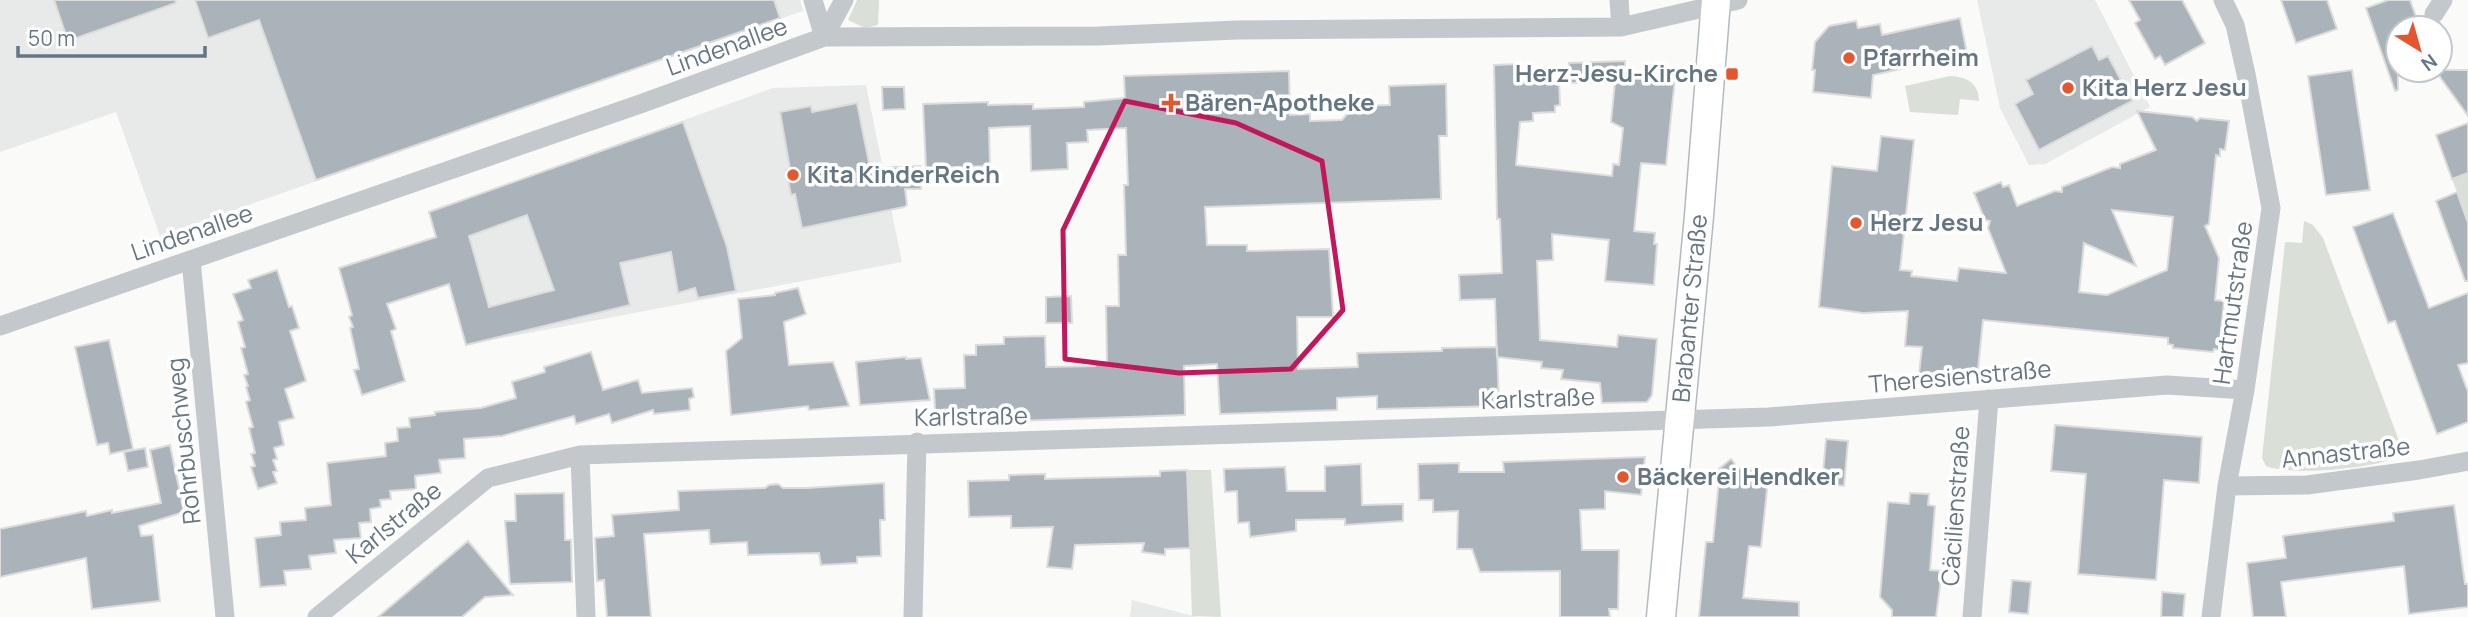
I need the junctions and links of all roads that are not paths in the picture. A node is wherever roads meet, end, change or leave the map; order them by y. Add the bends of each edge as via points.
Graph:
1 (813, 0) edge
2 (844, 0) edge
3 (1619, 0) edge
4 (2223, 0) edge
5 (1723, 2) edge
6 (1621, 27) junction
7 (824, 37) junction
8 (191, 260) junction
9 (0, 326) edge
10 (2245, 390) junction
11 (1989, 399) junction
12 (1679, 419) junction
13 (916, 442) junction
14 (580, 455) junction
15 (2468, 461) edge
16 (2227, 486) junction
17 (226, 617) edge
18 (317, 617) edge
19 (586, 617) edge
20 (913, 617) edge
21 (1661, 617) edge
22 (1972, 617) edge
23 (2211, 617) edge

1 - 7 street
2 - 7 street
3 - 6 street
4 - 10 street, Hartmutstraße via 2235,25 2271,208
5 - 6 street, Lindenallee
5 - 12 main road, Brabanter Straße
6 - 7 street, Lindenallee
7 - 8 street, Lindenallee
8 - 9 street, Lindenallee
8 - 17 street, Rohrbuschweg
10 - 11 street, Theresienstraße via 2167,385
10 - 16 street, Hartmutstraße
11 - 12 street, Theresienstraße via 1814,414
11 - 22 street, Cäcilienstraße
12 - 13 street, Karlstraße
12 - 21 main road, Brabanter Straße
13 - 14 street, Karlstraße
13 - 20 street
14 - 18 street, Karlstraße via 488,478
14 - 19 street
15 - 16 street, Annastraße via 2307,485
16 - 23 street, Hartmutstraße

